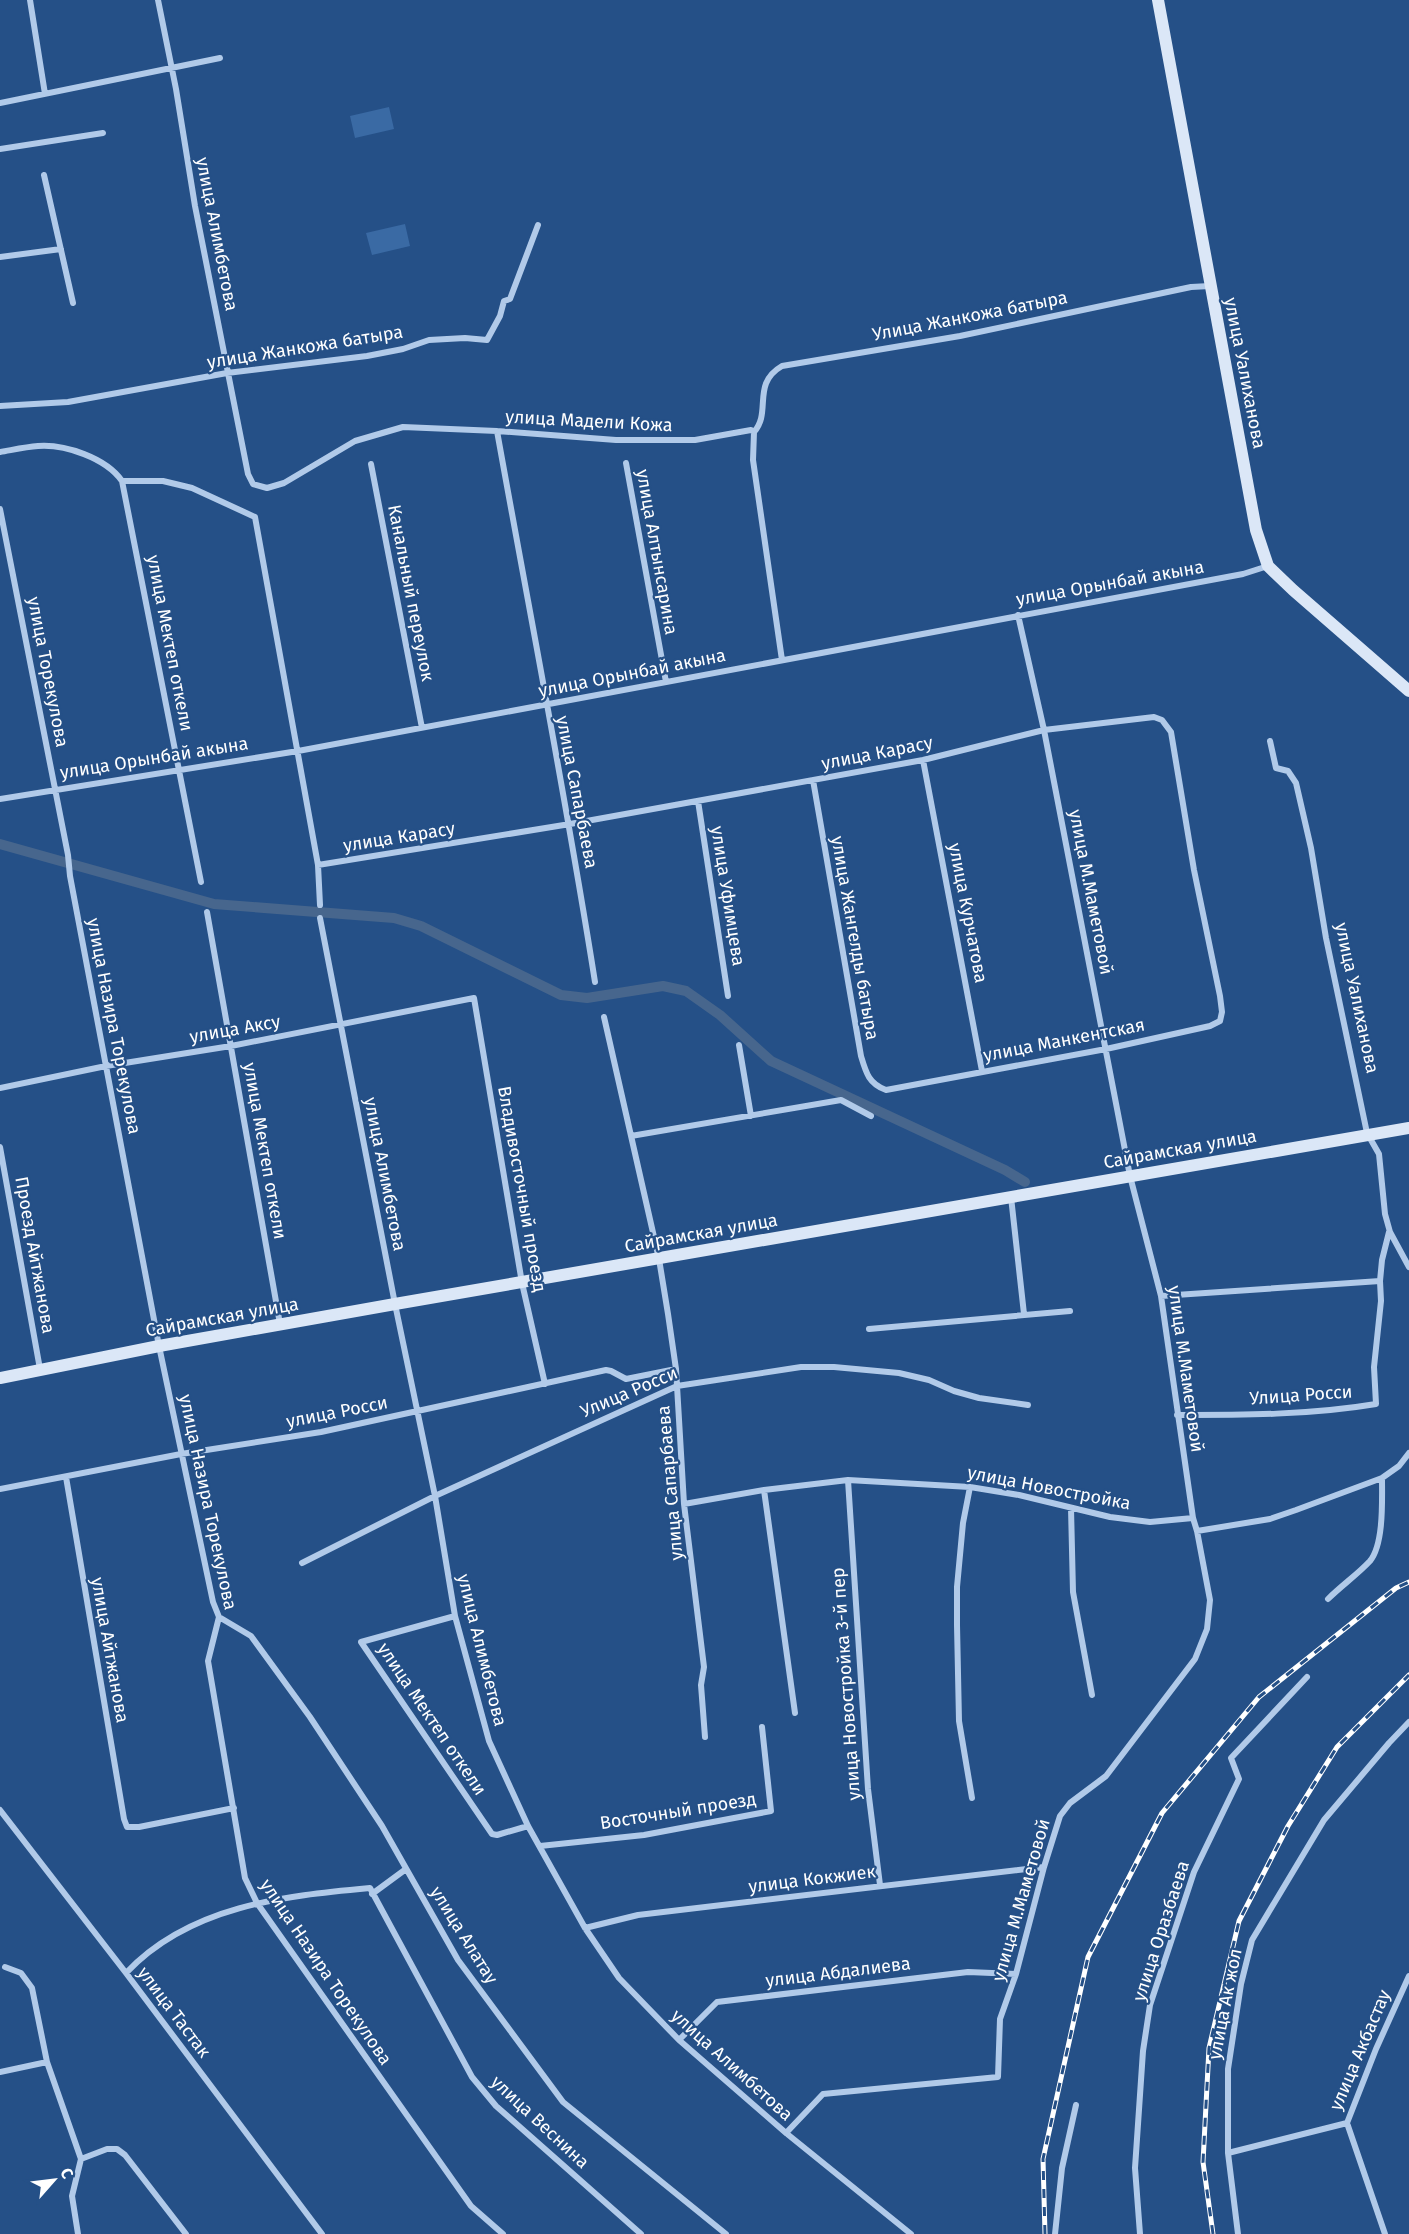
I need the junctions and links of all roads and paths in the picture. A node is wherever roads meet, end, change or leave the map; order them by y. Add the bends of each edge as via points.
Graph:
1 (30, 0) edge
2 (158, 0) edge
3 (1158, 0) edge
4 (220, 58) dead end
5 (171, 69) junction
6 (45, 94) junction
7 (0, 103) edge
8 (103, 134) dead end
9 (0, 149) edge
10 (44, 175) dead end
11 (538, 225) dead end
12 (61, 249) junction
13 (0, 257) edge
14 (1211, 286) junction
15 (73, 303) dead end
16 (227, 373) junction
17 (0, 406) edge
18 (497, 431) junction
19 (754, 432) junction
20 (0, 452) edge
21 (626, 462) dead end
22 (371, 464) dead end
23 (248, 474) joint
24 (122, 481) junction
25 (0, 509) edge
26 (1268, 566) junction
27 (1018, 615) junction
28 (782, 660) junction
29 (666, 682) junction
30 (1409, 691) edge
31 (545, 704) junction
32 (422, 728) junction
33 (1044, 730) junction
34 (1269, 741) dead end
35 (298, 751) junction
36 (923, 760) junction
37 (180, 770) junction
38 (813, 780) junction
39 (56, 789) junction
40 (0, 799) edge
41 (698, 801) junction
42 (570, 824) junction
43 (318, 865) junction
44 (70, 876) joint
45 (201, 882) dead end
46 (320, 905) dead end
47 (207, 912) dead end
48 (320, 918) dead end
49 (594, 982) dead end
50 (728, 996) dead end
51 (1220, 996) joint
52 (474, 998) joint
53 (604, 1017) dead end
54 (341, 1024) junction
55 (739, 1045) dead end
56 (231, 1046) junction
57 (1106, 1049) junction
58 (106, 1066) junction
59 (982, 1071) junction
60 (0, 1088) edge
61 (886, 1090) joint
62 (751, 1116) junction
63 (871, 1116) dead end
64 (1409, 1128) edge
65 (1367, 1134) junction
66 (631, 1136) junction
67 (0, 1146) edge
68 (1130, 1176) junction
69 (1011, 1196) junction
70 (1390, 1232) junction
71 (659, 1259) junction
72 (1409, 1267) edge
73 (1380, 1281) junction
74 (522, 1283) junction
75 (1161, 1296) junction
76 (395, 1304) junction
77 (1070, 1311) dead end
78 (1024, 1314) junction
79 (280, 1325) junction
80 (869, 1329) dead end
81 (159, 1346) junction
82 (40, 1369) junction
83 (675, 1369) junction
84 (0, 1378) edge
85 (545, 1384) junction
86 (677, 1386) junction
87 (1028, 1405) dead end
88 (417, 1411) junction
89 (1177, 1415) junction
90 (1409, 1453) edge
91 (181, 1454) junction
92 (66, 1478) junction
93 (1382, 1478) junction
94 (848, 1480) junction
95 (970, 1487) junction
96 (0, 1489) edge
97 (764, 1490) junction
98 (435, 1496) junction
99 (684, 1504) junction
100 (1071, 1508) junction
101 (1193, 1518) junction
102 (1197, 1531) junction
103 (302, 1563) dead end
104 (1328, 1599) dead end
105 (455, 1616) junction
106 (219, 1617) junction
107 (1307, 1677) dead end
108 (1092, 1695) dead end
109 (795, 1713) dead end
110 (1409, 1722) edge
111 (762, 1727) dead end
112 (705, 1737) dead end
113 (972, 1798) dead end
114 (234, 1808) junction
115 (0, 1810) edge
116 (528, 1826) junction
117 (540, 1846) junction
118 (1044, 1867) junction
119 (406, 1869) junction
120 (880, 1885) junction
121 (371, 1891) junction
122 (257, 1903) junction
123 (585, 1928) junction
124 (5, 1967) dead end
125 (126, 1973) junction
126 (1016, 1974) junction
127 (1409, 1976) edge
128 (679, 2040) junction
129 (47, 2062) junction
130 (0, 2072) edge
131 (1076, 2104) dead end
132 (1347, 2123) junction
133 (786, 2133) junction
134 (1228, 2153) junction
135 (81, 2158) junction
136 (78, 2234) edge
137 (186, 2234) edge
138 (322, 2234) edge
139 (503, 2234) edge
140 (641, 2234) edge
141 (726, 2234) edge
142 (911, 2234) edge
143 (1055, 2234) edge
144 (1140, 2234) edge
145 (1238, 2234) edge
146 (1385, 2234) edge

1 - 6 street
2 - 5 street, улица Алимбетова
3 - 14 main road, улица Уалиханова
4 - 5 street
5 - 6 street
5 - 16 street, улица Алимбетова
6 - 7 street
8 - 9 street
10 - 12 street
11 - 16 street, улица Жанкожа батыра via 510,299 504,301 487,340 429,340 367,356
12 - 13 street
12 - 15 street
14 - 19 street, Улица Жанкожа батыра via 960,336 782,366 766,380 761,423
14 - 26 main road, улица Уалиханова via 1256,530
16 - 17 street, улица Жанкожа батыра via 68,402
16 - 23 street, улица Алимбетова
18 - 19 street, улица Мадели Кожа via 616,440 695,440 746,430
18 - 23 street, улица Мадели Кожа via 403,427 355,441 284,483 267,488 253,484
18 - 31 street, улица Сапарбаева
19 - 28 street via 753,460
20 - 24 street via 40,446 74,450 103,463
21 - 29 street, улица Алтынсарина
22 - 32 street, Канальный переулок
24 - 35 street via 163,482 192,488 255,517
24 - 37 street, улица Мектеп откели
25 - 39 street, улица Торекулова
26 - 27 street, улица Орынбай акына via 1244,574
26 - 30 main road, улица Уалиханова
27 - 28 street, улица Орынбай акына
27 - 33 street, улица М.Маметовой
28 - 29 street, улица Орынбай акына
29 - 31 street, улица Орынбай акына
31 - 32 street, улица Орынбай акына
31 - 42 street, улица Сапарбаева
32 - 35 street, улица Орынбай акына
33 - 36 street, улица Карасу
33 - 51 street, улица Карасу via 1154,717 1162,720 1171,732
33 - 57 street, улица М.Маметовой
34 - 65 street, улица Уалиханова via 1276,768 1288,771 1296,783
35 - 37 street, улица Орынбай акына
35 - 43 street
36 - 38 street, улица Карасу
36 - 59 street, улица Курчатова
37 - 39 street, улица Орынбай акына
37 - 45 street, улица Мектеп откели
38 - 41 street, улица Карасу
38 - 61 street, улица Жангелды батыра via 861,1056 866,1075
39 - 40 street, улица Орынбай акына
39 - 44 street, улица Торекулова
41 - 42 street, улица Карасу
41 - 50 street, улица Уфимцева
42 - 43 street, улица Карасу
42 - 49 street, улица Сапарбаева
43 - 46 street
44 - 58 street, улица Назира Торекулова
47 - 56 street, улица Мектеп откели
48 - 54 street, улица Алимбетова
51 - 57 street, улица Манкентская via 1222,1012 1216,1024
52 - 54 street, улица Аксу
52 - 74 street, Владивосточный проезд
53 - 66 street, улица Сапарбаева
54 - 56 street, улица Аксу
54 - 76 street, улица Алимбетова
55 - 62 street
56 - 58 street, улица Аксу
56 - 79 street, улица Мектеп откели
57 - 59 street, улица Манкентская
57 - 68 street, улица М.Маметовой
58 - 60 street, улица Аксу
58 - 81 street, улица Назира Торекулова
59 - 61 street, улица Манкентская
62 - 63 street via 841,1100
62 - 66 street
64 - 65 main road, Сайрамская улица
65 - 68 main road, Сайрамская улица
65 - 70 street, улица Уалиханова via 1379,1154
66 - 71 street, улица Сапарбаева
67 - 82 street, Проезд Айтжанова
68 - 69 main road, Сайрамская улица
68 - 75 street, улица М.Маметовой
69 - 71 main road, Сайрамская улица
69 - 78 street
70 - 72 street, улица Уалиханова
70 - 73 street, Улица Росси
71 - 74 main road, Сайрамская улица
71 - 83 street, улица Сапарбаева
73 - 75 street
73 - 89 street, Улица Росси via 1374,1367 1376,1404 1260,1415
74 - 76 main road, Сайрамская улица
74 - 85 street, Владивосточный проезд
75 - 89 street, улица М.Маметовой
76 - 79 main road, Сайрамская улица
76 - 88 street, улица Алимбетова
77 - 78 street
78 - 80 street
79 - 81 main road, Сайрамская улица
81 - 82 main road, Сайрамская улица
81 - 91 street, улица Назира Торекулова
82 - 84 main road, Сайрамская улица
83 - 85 street, улица Росси via 626,1379 606,1370
83 - 86 street, улица Сапарбаева
85 - 88 street, улица Росси
86 - 87 street, Улица Росси via 801,1367 834,1367 899,1373 979,1398
86 - 98 street, Улица Росси
86 - 99 street, улица Сапарбаева
88 - 91 street, улица Росси via 321,1432
88 - 98 street, улица Алимбетова
89 - 101 street, улица М.Маметовой
90 - 93 street
91 - 92 street, улица Росси
91 - 106 street, улица Назира Торекулова
92 - 96 street, улица Росси
92 - 114 street, улица Айтжанова via 127,1827
93 - 102 street via 1269,1519
93 - 104 street via 1377,1549
94 - 95 street, улица Новостройка
94 - 97 street, улица Новостройка
94 - 120 street, улица Новостройка 3-й пер via 868,1789
95 - 100 street, улица Новостройка
95 - 113 street via 963,1523 957,1625 959,1721
97 - 99 street, улица Новостройка
97 - 109 street
98 - 103 street, Улица Росси
98 - 105 street, улица Алимбетова
99 - 112 street, улица Сапарбаева via 704,1667 700,1685
100 - 101 street, улица Новостройка via 1150,1522
100 - 108 street via 1073,1592
101 - 102 street, улица М.Маметовой
102 - 118 street, улица М.Маметовой via 1210,1600 1207,1629 1195,1659 1106,1776 1070,1803 1060,1816
105 - 116 street, улица Алимбетова via 489,1741
105 - 116 street, улица Мектеп откели via 361,1641 492,1834
106 - 114 street, улица Назира Торекулова via 208,1661
106 - 119 street, улица Алатау via 251,1636 310,1717
107 - 144 street, улица Оразбаева via 1231,1758 1239,1779 1194,1872 1150,2005 1135,2168
110 - 134 street, улица Ак жол via 1324,1820 1252,1940 1228,2069
111 - 117 street, Восточный проезд via 771,1811 644,1834
114 - 122 street, улица Назира Торекулова via 245,1878
115 - 125 street, улица Тастак
116 - 117 street, улица Алимбетова
117 - 123 street, улица Алимбетова
118 - 120 street, улица Кокжиек
118 - 126 street, улица М.Маметовой
119 - 121 street
119 - 141 street, улица Алатау via 458,1960 563,2102
120 - 123 street, улица Кокжиек via 638,1915
121 - 122 street
121 - 140 street, улица Веснина via 471,2077 495,2106
122 - 125 street via 172,1935
122 - 139 street, улица Назира Торекулова via 471,2206
123 - 128 street, улица Алимбетова via 619,1978
124 - 129 street via 21,1973 32,1988
125 - 138 street, улица Тастак
126 - 128 street, улица Абдалиева via 968,1972 717,2002
126 - 133 street, улица М.Маметовой via 1000,2019 998,2077 823,2094
127 - 132 street, улица Акбастау
128 - 133 street, улица Алимбетова
129 - 130 street
129 - 135 street
131 - 143 street via 1062,2168
132 - 134 street, улица Акбастау
132 - 146 street
133 - 142 street, улица Алимбетова
134 - 145 street, улица Ак жол
135 - 136 street via 72,2196
135 - 137 street via 117,2149

